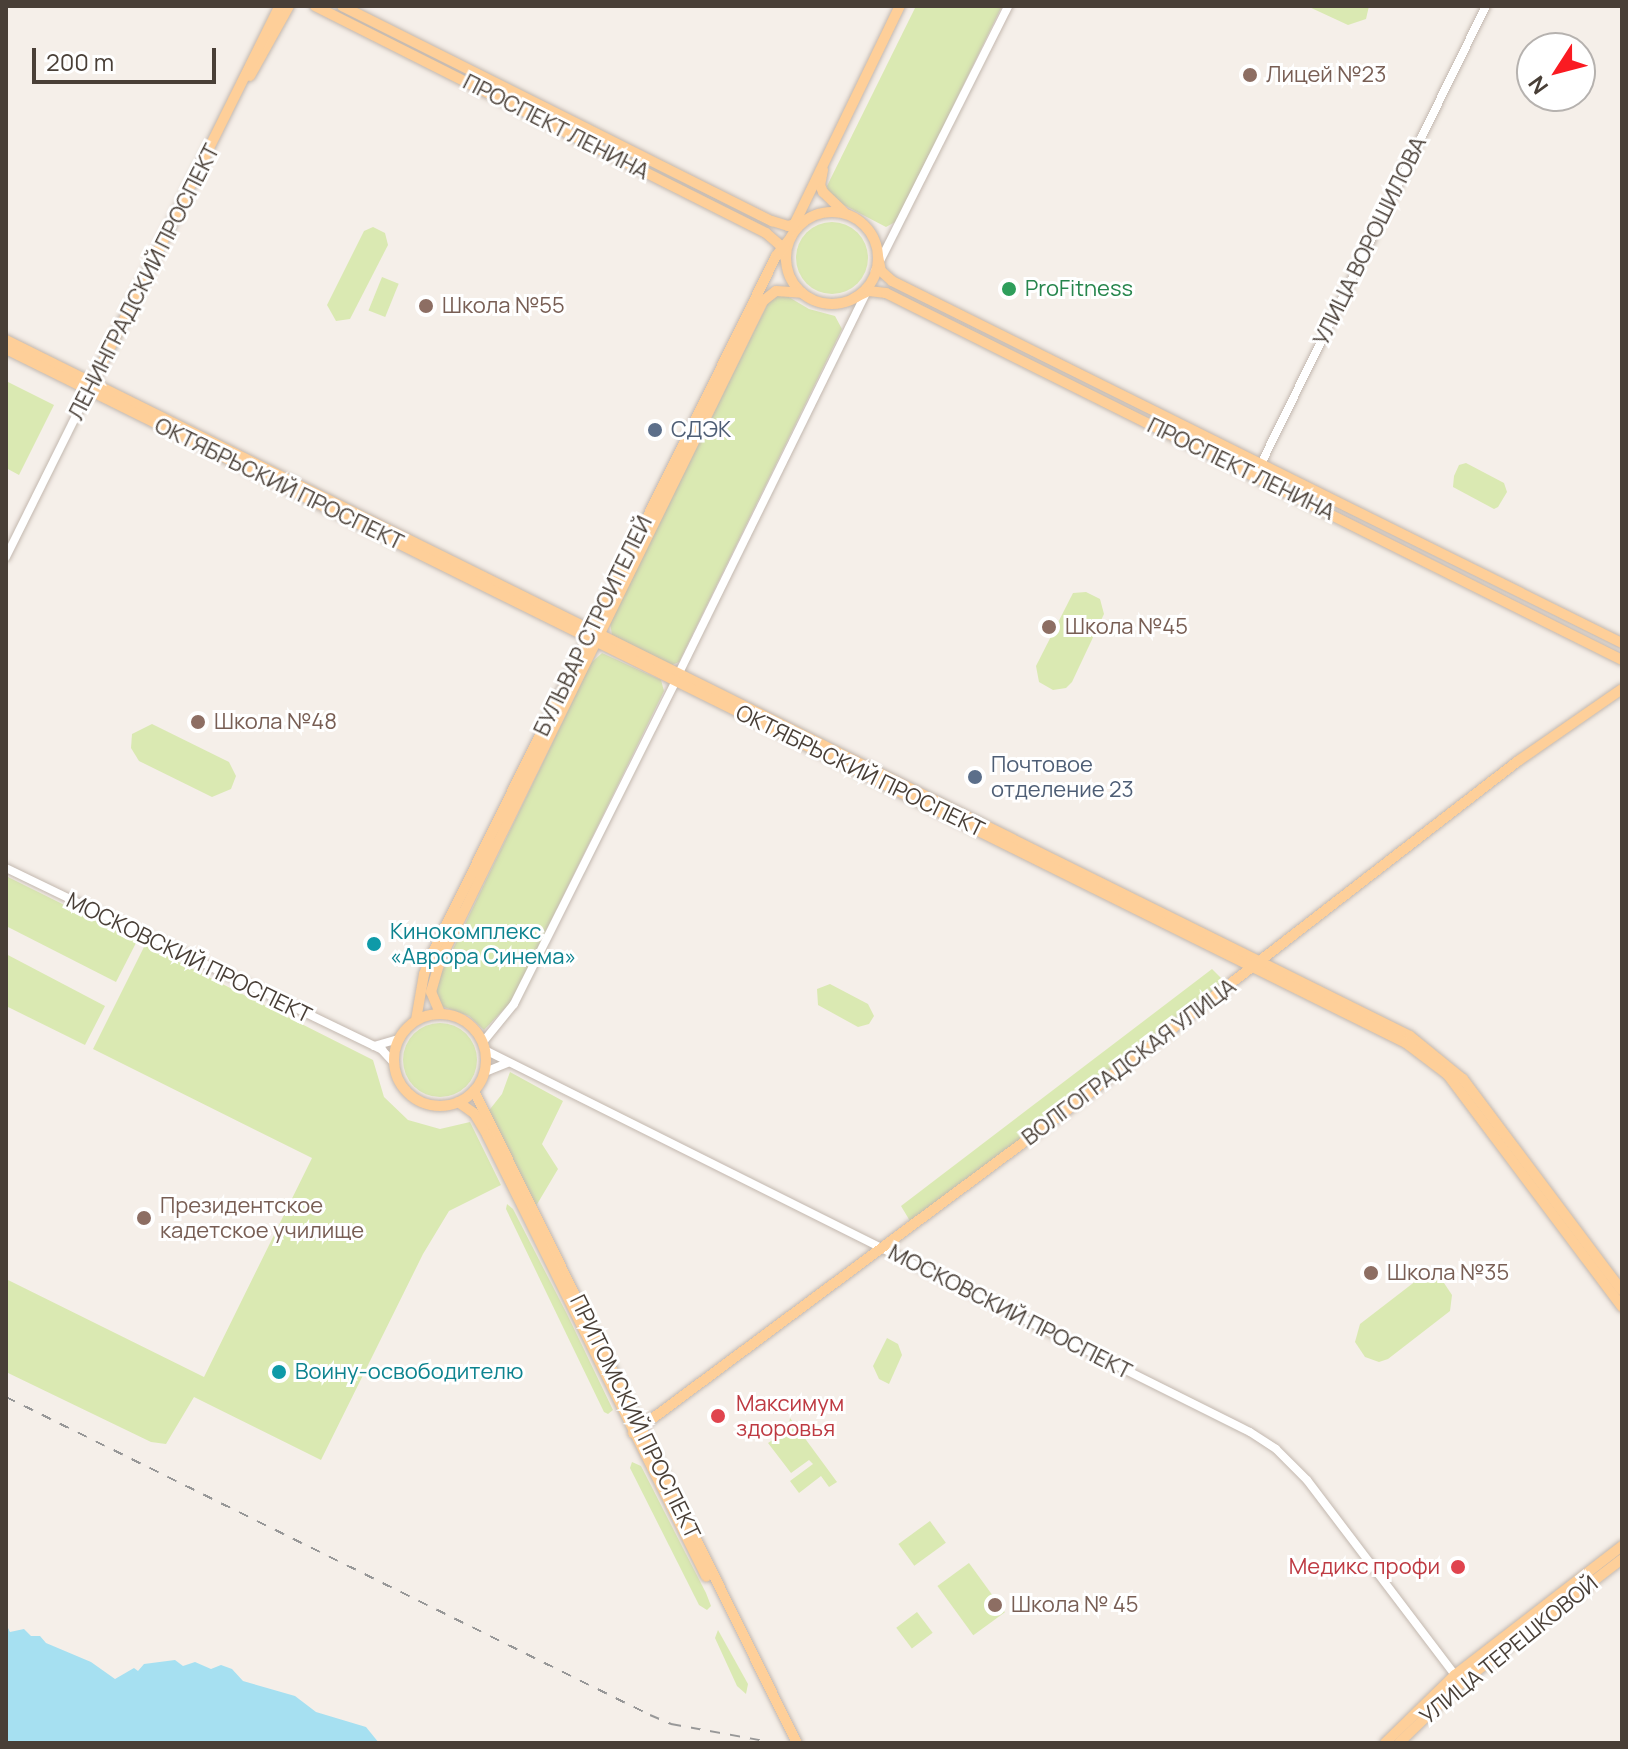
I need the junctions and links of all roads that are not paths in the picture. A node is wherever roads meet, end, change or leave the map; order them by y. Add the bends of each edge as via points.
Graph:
1 (280, 6) edge
2 (289, 6) edge
3 (315, 6) edge
4 (342, 6) edge
5 (903, 6) edge
6 (1008, 6) edge
7 (1486, 6) edge
8 (244, 84) junction
9 (845, 214) junction
10 (795, 230) junction
11 (781, 248) junction
12 (786, 260) junction
13 (877, 264) junction
14 (864, 291) junction
15 (802, 293) junction
16 (6, 340) edge
17 (6, 349) edge
18 (91, 386) junction
19 (1261, 463) junction
20 (1255, 476) junction
21 (6, 557) edge
22 (593, 635) junction
23 (1622, 643) edge
24 (1622, 660) edge
25 (677, 677) junction
26 (1622, 689) edge
27 (6, 868) edge
28 (1257, 963) junction
29 (440, 1013) junction
30 (416, 1020) junction
31 (398, 1039) junction
32 (373, 1046) junction
33 (484, 1046) junction
34 (393, 1062) junction
35 (508, 1063) junction
36 (485, 1072) junction
37 (474, 1091) junction
38 (458, 1102) junction
39 (883, 1249) junction
40 (1622, 1291) edge
41 (1622, 1307) edge
42 (638, 1430) junction
43 (1622, 1546) edge
44 (1622, 1559) edge
45 (1455, 1675) junction
46 (790, 1743) edge
47 (797, 1743) edge
48 (1385, 1743) edge
49 (1399, 1743) edge

1 - 8 main road, ЛЕНИНГРАДСКИЙ ПРОСПЕКТ
2 - 8 main road
3 - 11 main road, ПРОСПЕКТ ЛЕНИНА via 766,233
4 - 10 main road, ПРОСПЕКТ ЛЕНИНА
5 - 9 main road, БУЛЬВАР СТРОИТЕЛЕЙ via 821,175 823,192
5 - 10 main road, БУЛЬВАР СТРОИТЕЛЕЙ
6 - 13 street
7 - 19 street, УЛИЦА ВОРОШИЛОВА
8 - 18 main road, ЛЕНИНГРАДСКИЙ ПРОСПЕКТ
9 - 10 main road via 822,213
9 - 13 main road via 866,227 875,241
10 - 11 main road, БУЛЬВАР СТРОИТЕЛЕЙ
10 - 12 main road
11 - 12 main road
11 - 22 main road, БУЛЬВАР СТРОИТЕЛЕЙ
12 - 15 main road
13 - 14 main road
13 - 19 main road, ПРОСПЕКТ ЛЕНИНА via 892,281
14 - 15 main road via 829,304
14 - 20 main road, ПРОСПЕКТ ЛЕНИНА via 886,293
14 - 25 street
15 - 22 main road, БУЛЬВАР СТРОИТЕЛЕЙ via 776,291 763,301
16 - 18 main road, ОКТЯБРЬСКИЙ ПРОСПЕКТ
17 - 18 main road, ОКТЯБРЬСКИЙ ПРОСПЕКТ
18 - 21 street, ЛЕНИНГРАДСКИЙ ПРОСПЕКТ
18 - 22 main road, ОКТЯБРЬСКИЙ ПРОСПЕКТ
19 - 20 street, УЛИЦА ВОРОШИЛОВА
19 - 23 main road, ПРОСПЕКТ ЛЕНИНА
20 - 24 main road, ПРОСПЕКТ ЛЕНИНА
22 - 25 main road, ОКТЯБРЬСКИЙ ПРОСПЕКТ
22 - 29 main road, БУЛЬВАР СТРОИТЕЛЕЙ via 435,971 431,998
22 - 30 main road, БУЛЬВАР СТРОИТЕЛЕЙ via 432,954
25 - 28 main road, ОКТЯБРЬСКИЙ ПРОСПЕКТ
25 - 33 street via 514,1004
26 - 28 main road, ВОЛГОГРАДСКАЯ УЛИЦА via 1518,761
27 - 32 street, МОСКОВСКИЙ ПРОСПЕКТ
28 - 39 main road, ВОЛГОГРАДСКАЯ УЛИЦА
28 - 40 main road, ОКТЯБРЬСКИЙ ПРОСПЕКТ via 1410,1036 1454,1069
28 - 41 main road, ОКТЯБРЬСКИЙ ПРОСПЕКТ via 1406,1043 1448,1075
29 - 30 main road
29 - 33 main road via 465,1021
30 - 31 main road
31 - 32 street
31 - 34 main road
32 - 34 street, МОСКОВСКИЙ ПРОСПЕКТ
33 - 35 street, МОСКОВСКИЙ ПРОСПЕКТ
33 - 36 main road
34 - 38 main road via 397,1079 413,1098 436,1106
35 - 36 street
35 - 39 street, МОСКОВСКИЙ ПРОСПЕКТ
36 - 37 main road
37 - 38 main road
37 - 42 main road, ПРИТОМСКИЙ ПРОСПЕКТ
38 - 42 main road, ПРИТОМСКИЙ ПРОСПЕКТ via 474,1113 487,1135
39 - 42 main road, ВОЛГОГРАДСКАЯ УЛИЦА
39 - 45 street, МОСКОВСКИЙ ПРОСПЕКТ via 1276,1449 1307,1480
42 - 46 main road, ПРИТОМСКИЙ ПРОСПЕКТ
42 - 47 main road, ПРИТОМСКИЙ ПРОСПЕКТ
43 - 45 main road, УЛИЦА ТЕРЕШКОВОЙ
44 - 49 main road, УЛИЦА ТЕРЕШКОВОЙ via 1461,1683
45 - 48 main road, УЛИЦА ТЕРЕШКОВОЙ

